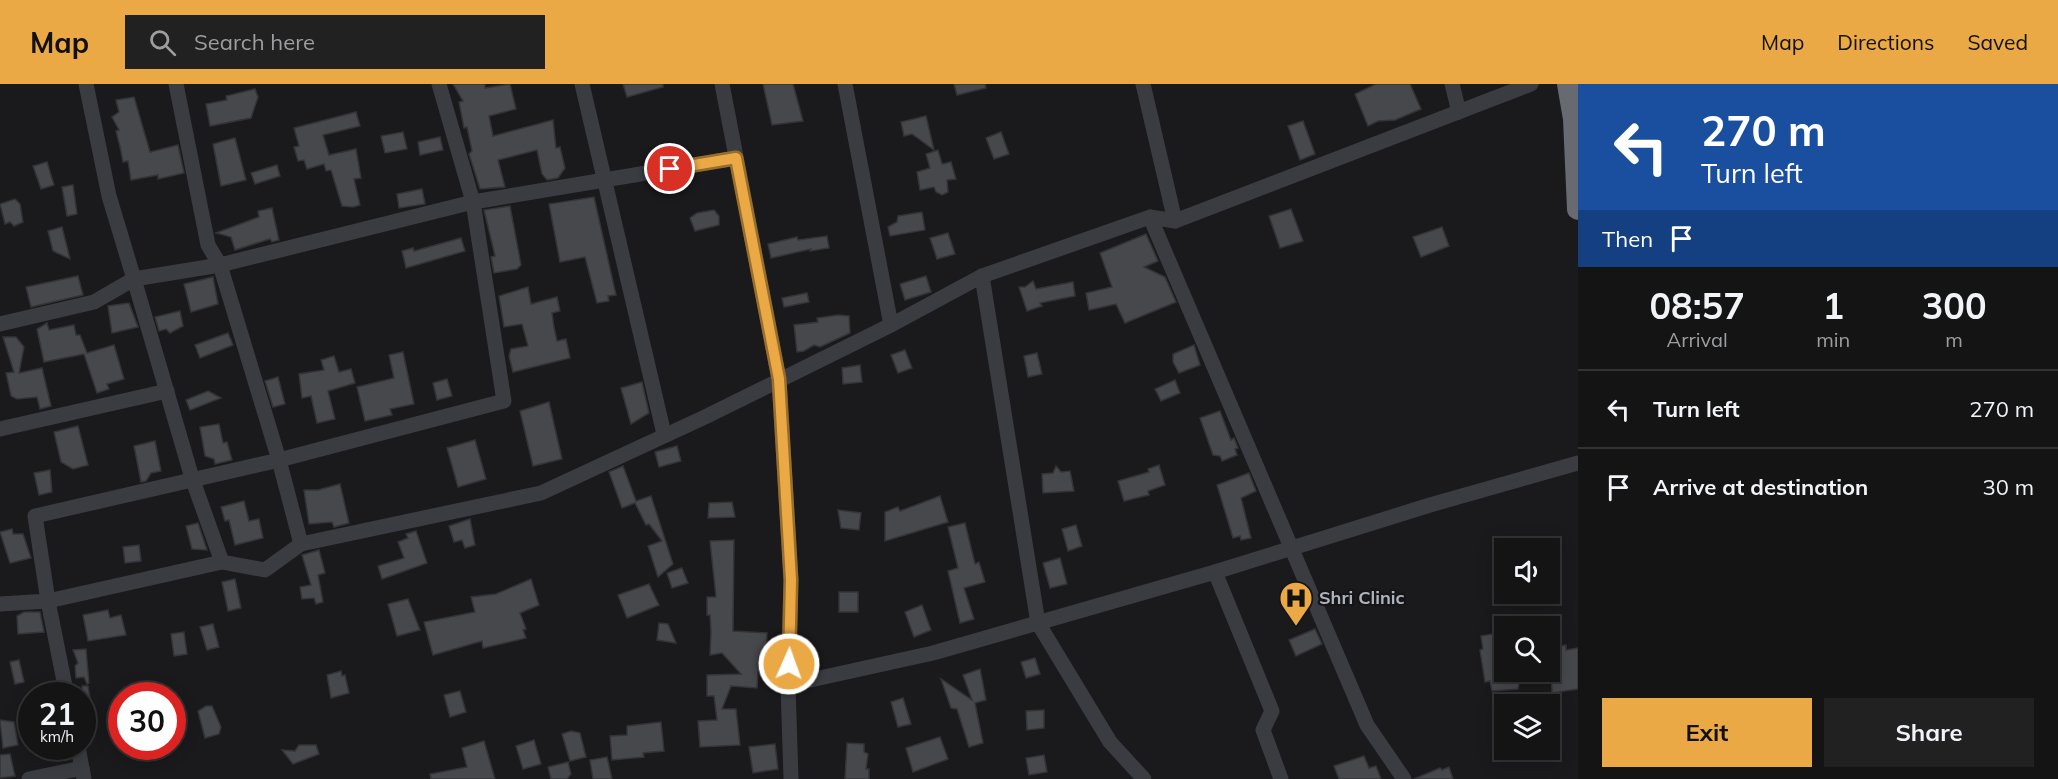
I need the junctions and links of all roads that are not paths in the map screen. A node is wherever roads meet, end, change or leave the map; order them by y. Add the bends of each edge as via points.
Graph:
1 (86, 84) edge
2 (176, 84) edge
3 (439, 84) edge
4 (582, 84) edge
5 (722, 84) edge
6 (845, 84) edge
7 (1143, 84) edge
8 (1452, 84) edge
9 (1531, 84) edge
10 (1568, 84) edge
11 (1459, 112) junction
12 (736, 158) junction
13 (604, 179) junction
14 (473, 202) junction
15 (1578, 209) edge
16 (1150, 217) junction
17 (1175, 221) junction
18 (220, 265) junction
19 (982, 276) junction
20 (134, 279) junction
21 (0, 324) edge
22 (891, 325) junction
23 (779, 379) junction
24 (167, 390) junction
25 (0, 429) edge
26 (664, 434) junction
27 (279, 460) junction
28 (1578, 463) edge
29 (192, 478) junction
30 (301, 544) junction
31 (1291, 548) junction
32 (222, 562) junction
33 (1215, 572) junction
34 (48, 601) junction
35 (0, 604) edge
36 (1038, 623) junction
37 (64, 682) edge
38 (788, 685) junction
39 (83, 774) edge
40 (29, 779) edge
41 (791, 779) edge
42 (1144, 779) edge
43 (1281, 779) edge
44 (1404, 779) edge

1 - 20 street via 110,196
2 - 18 street via 208,245
3 - 14 street
4 - 13 street
5 - 12 street
6 - 22 street
7 - 17 street
8 - 11 street
9 - 11 street
10 - 15 highway via 1574,119
11 - 17 street
12 - 13 street
12 - 23 street
13 - 14 street
13 - 26 street
14 - 18 street
14 - 27 street via 504,401
16 - 17 street
16 - 19 street
16 - 31 street
18 - 20 street
18 - 27 street
19 - 22 street
19 - 36 street
20 - 21 street via 94,302
20 - 24 street
22 - 23 street
23 - 26 street
23 - 38 street via 791,580
24 - 25 street
24 - 29 street
26 - 30 street via 541,493
27 - 29 street
27 - 30 street
28 - 31 street
29 - 32 street
29 - 34 street via 35,516
30 - 32 street via 265,570
31 - 33 street
31 - 44 street via 1367,725
32 - 34 street
33 - 36 street
33 - 43 street via 1272,711 1263,730
34 - 35 street
34 - 37 street
36 - 38 street via 933,653
36 - 42 street via 1110,742
38 - 41 street
39 - 40 street

